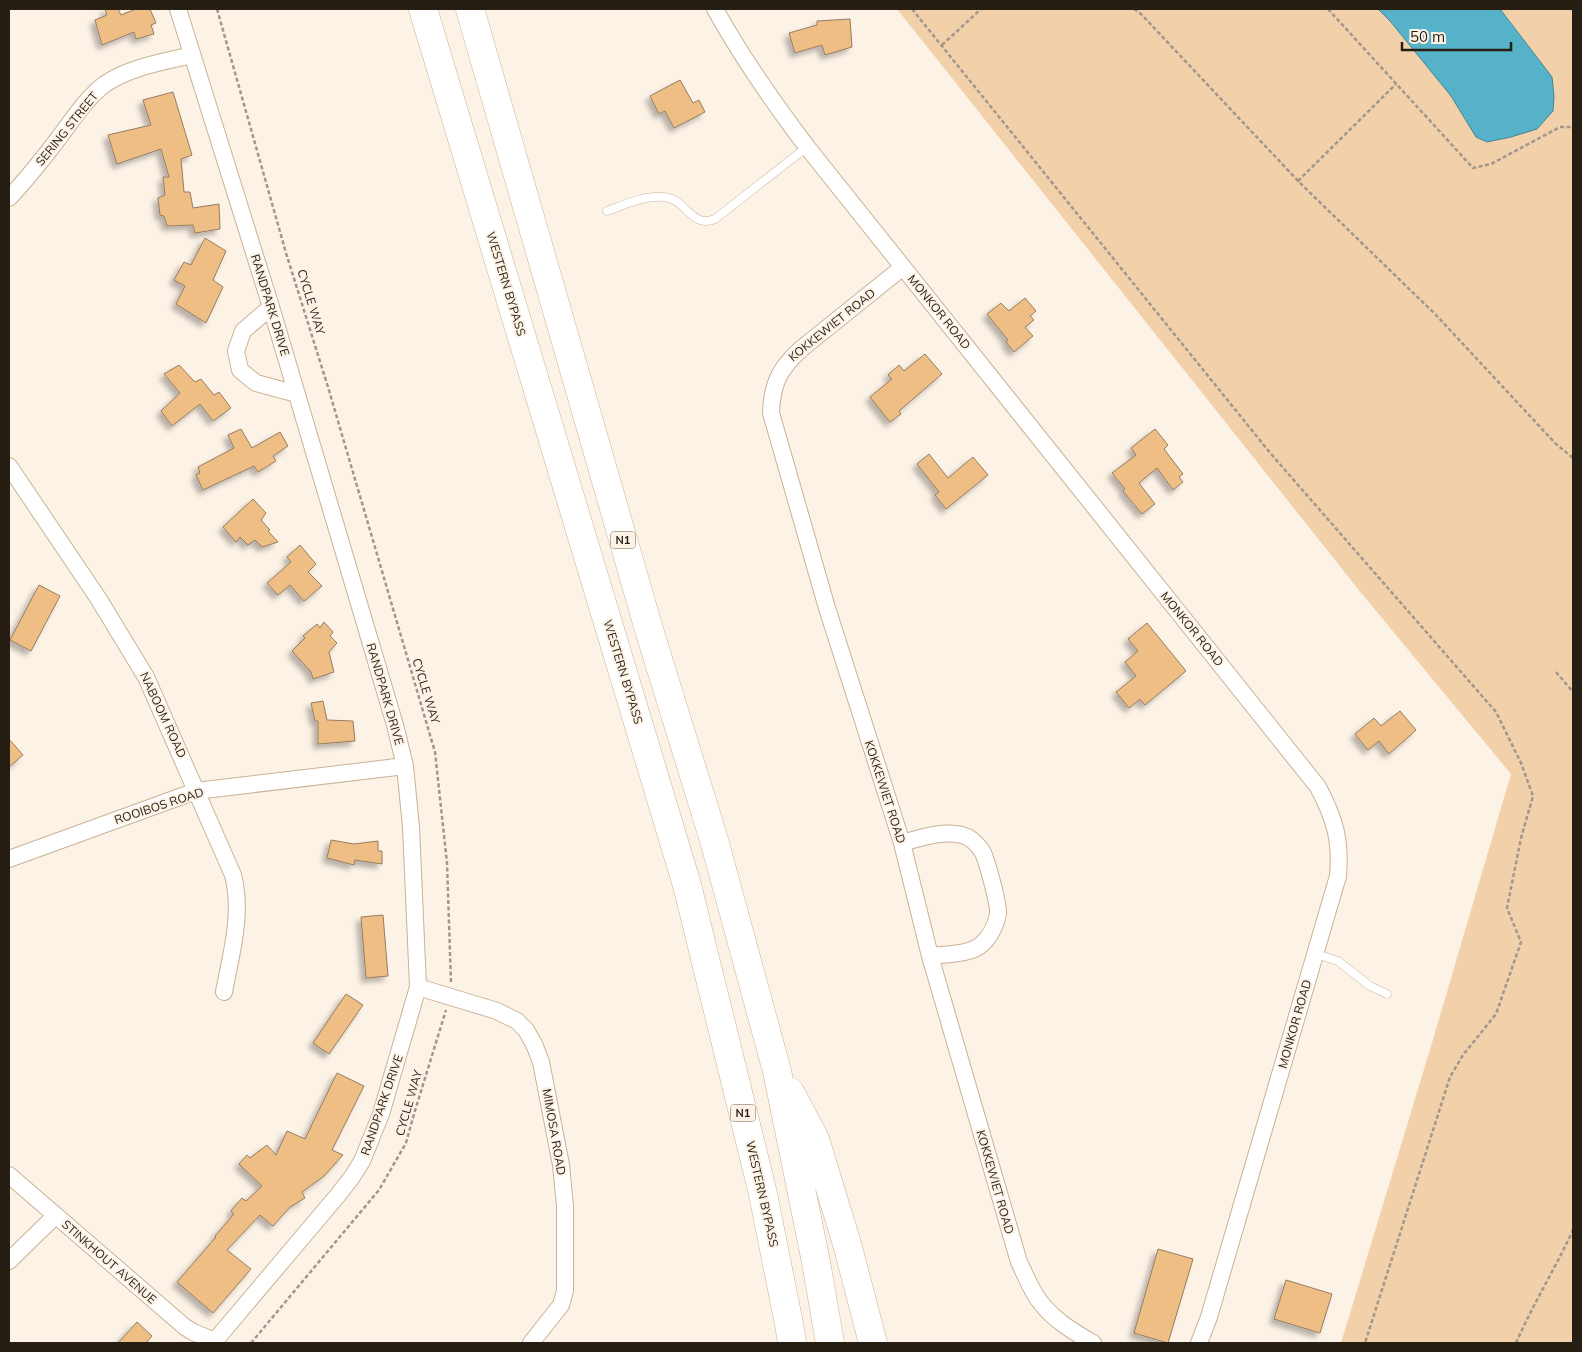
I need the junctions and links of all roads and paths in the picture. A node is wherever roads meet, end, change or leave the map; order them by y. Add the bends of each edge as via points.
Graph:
1 (178, 9) edge
2 (217, 9) edge
3 (423, 9) edge
4 (470, 9) edge
5 (715, 9) edge
6 (912, 9) edge
7 (981, 9) edge
8 (1134, 9) edge
9 (1328, 9) edge
10 (942, 46) junction
11 (192, 55) junction
12 (1396, 84) junction
13 (1573, 126) edge
14 (807, 147) junction
15 (1298, 181) junction
16 (9, 198) edge
17 (607, 211) dead end
18 (903, 267) junction
19 (271, 308) junction
20 (297, 394) junction
21 (1573, 458) edge
22 (9, 466) edge
23 (1556, 672) dead end
24 (1573, 692) edge
25 (405, 766) junction
26 (196, 791) junction
27 (902, 843) junction
28 (9, 859) edge
29 (1316, 954) junction
30 (930, 956) junction
31 (418, 986) junction
32 (224, 992) dead end
33 (1387, 994) dead end
34 (449, 997) junction
35 (777, 1071) junction
36 (9, 1175) edge
37 (55, 1216) junction
38 (1573, 1230) edge
39 (9, 1261) edge
40 (214, 1342) edge
41 (251, 1343) edge
42 (531, 1343) edge
43 (792, 1343) edge
44 (830, 1343) edge
45 (873, 1343) edge
46 (1093, 1343) edge
47 (1199, 1343) edge
48 (1365, 1343) edge
49 (1516, 1343) edge

1 - 11 street, RANDPARK DRIVE
2 - 34 path, CYCLE WAY via 435,752 447,863
3 - 43 highway, WESTERN BYPASS / N1 via 687,885 763,1194
4 - 35 highway, N1 via 650,633 714,840
5 - 14 street, MONKOR ROAD via 756,77
6 - 10 path
7 - 10 path
8 - 15 path
9 - 12 path
10 - 48 path via 1270,454 1496,712 1521,763 1532,796 1507,908 1521,942 1496,1014 1450,1077
11 - 16 street, SERING STREET via 127,73 103,85
11 - 19 street, RANDPARK DRIVE
12 - 13 path via 1473,168 1491,164 1560,127
12 - 15 path
14 - 17 lane via 710,222 700,221 677,200 662,196
14 - 18 street, MONKOR ROAD
15 - 21 path via 1436,315 1556,444
18 - 27 street, KOKKEWIET ROAD via 787,362 774,384 771,413 826,608
18 - 29 street, MONKOR ROAD via 1318,787 1333,818 1339,854 1338,876
19 - 20 street, RANDPARK DRIVE
19 - 20 street via 243,331 236,351 240,370 256,383
20 - 25 street, RANDPARK DRIVE
22 - 26 street, NABOOM ROAD via 92,589 146,677
23 - 24 path
25 - 26 street, ROOIBOS ROAD
25 - 31 street, RANDPARK DRIVE
26 - 28 street, ROOIBOS ROAD
26 - 32 street, NABOOM ROAD via 237,890 236,921
27 - 30 street, KOKKEWIET ROAD
27 - 30 street via 950,833 964,835 975,842 984,853 999,912 996,924 981,945
29 - 33 lane via 1338,961 1370,986
29 - 47 street, MONKOR ROAD
30 - 46 street, KOKKEWIET ROAD via 1019,1262 1040,1302 1073,1332
31 - 34 street, MIMOSA ROAD
31 - 40 street, RANDPARK DRIVE via 381,1114 362,1160 338,1195
34 - 41 path, CYCLE WAY via 406,1143 378,1190
34 - 42 street, MIMOSA ROAD via 497,1011 518,1021 534,1044 541,1062 561,1165 565,1206 565,1291 561,1305
35 - 44 highway, N1
35 - 45 highway via 815,1139
36 - 37 street, STINKHOUT AVENUE
37 - 39 street
37 - 40 street, STINKHOUT AVENUE via 184,1327
38 - 49 path

